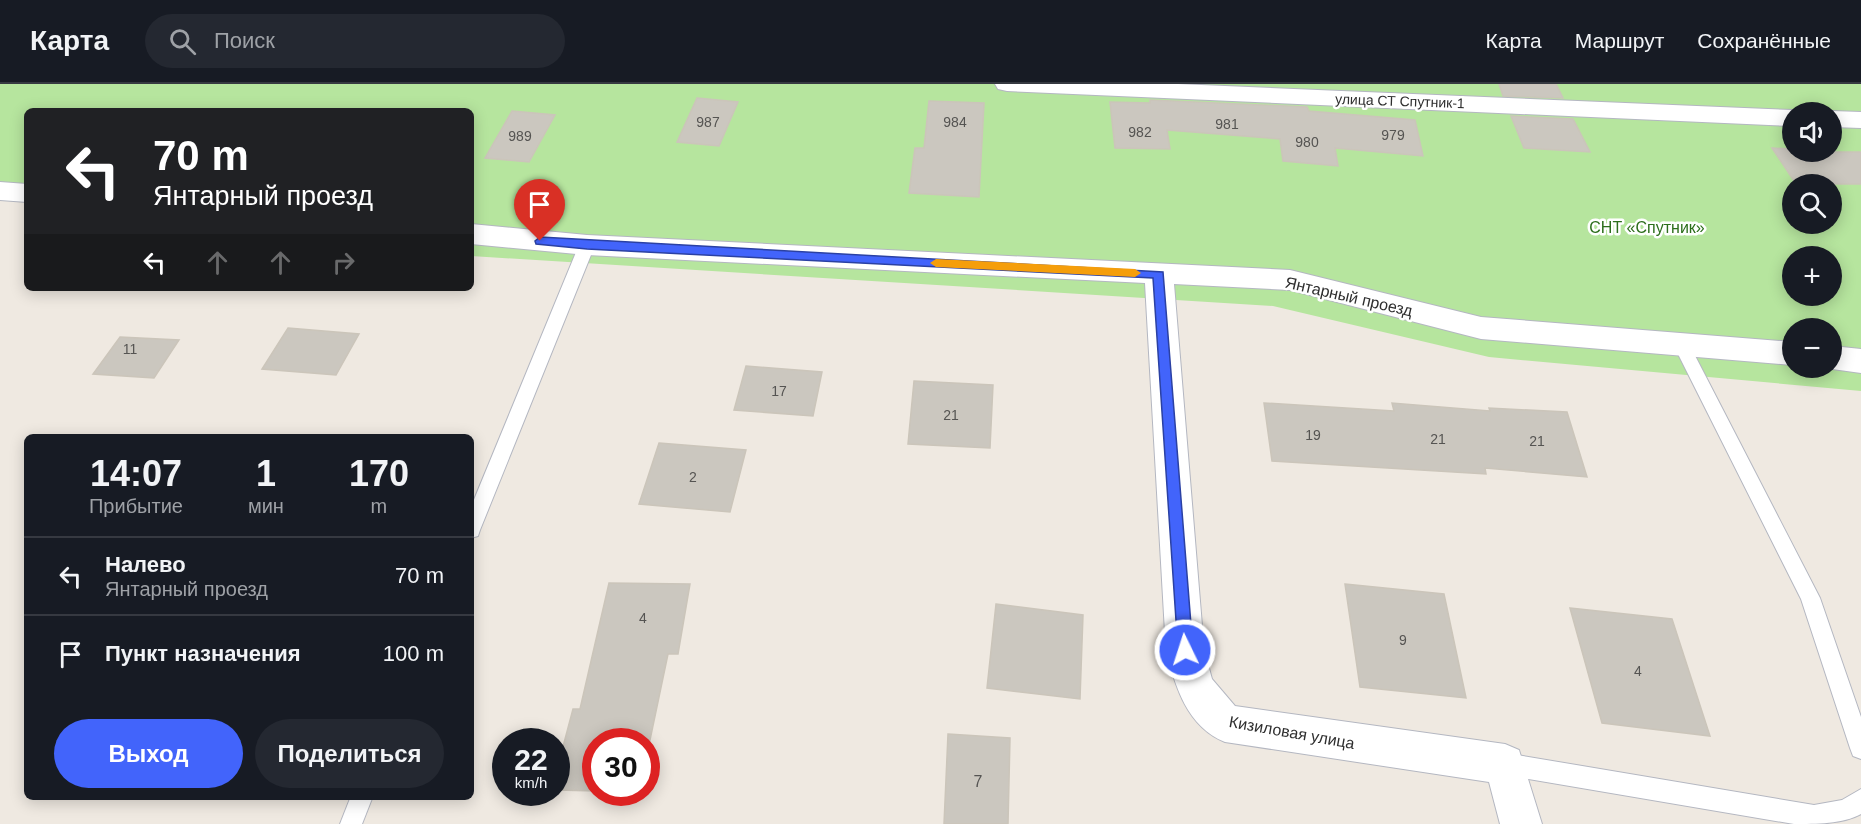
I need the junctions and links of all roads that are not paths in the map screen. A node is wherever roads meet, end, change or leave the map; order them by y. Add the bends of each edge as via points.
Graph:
1 (1007, 84) edge
2 (1782, 118) edge
3 (1842, 119) edge
4 (1861, 120) edge
5 (0, 191) edge
6 (24, 193) edge
7 (474, 234) edge
8 (587, 245) junction
9 (1159, 274) junction
10 (1681, 344) junction
11 (1782, 353) edge
12 (1842, 359) edge
13 (1861, 361) edge
14 (474, 523) edge
15 (1861, 748) edge
16 (1505, 764) junction
17 (360, 800) edge
18 (1861, 800) edge
19 (351, 824) edge
20 (1521, 824) edge

1 - 2 street, улица СТ Спутник-1
3 - 4 street
5 - 6 street
7 - 8 street, Янтарный проезд
8 - 9 street, Янтарный проезд
8 - 14 lane
9 - 10 street, Янтарный проезд via 1290,280 1481,328
9 - 16 street, Кизиловая улица via 1185,650 1195,688 1225,723
10 - 11 street, Янтарный проезд
10 - 15 lane via 1810,598
12 - 13 street
16 - 18 lane via 1814,816 1847,812
16 - 20 street
17 - 19 lane

